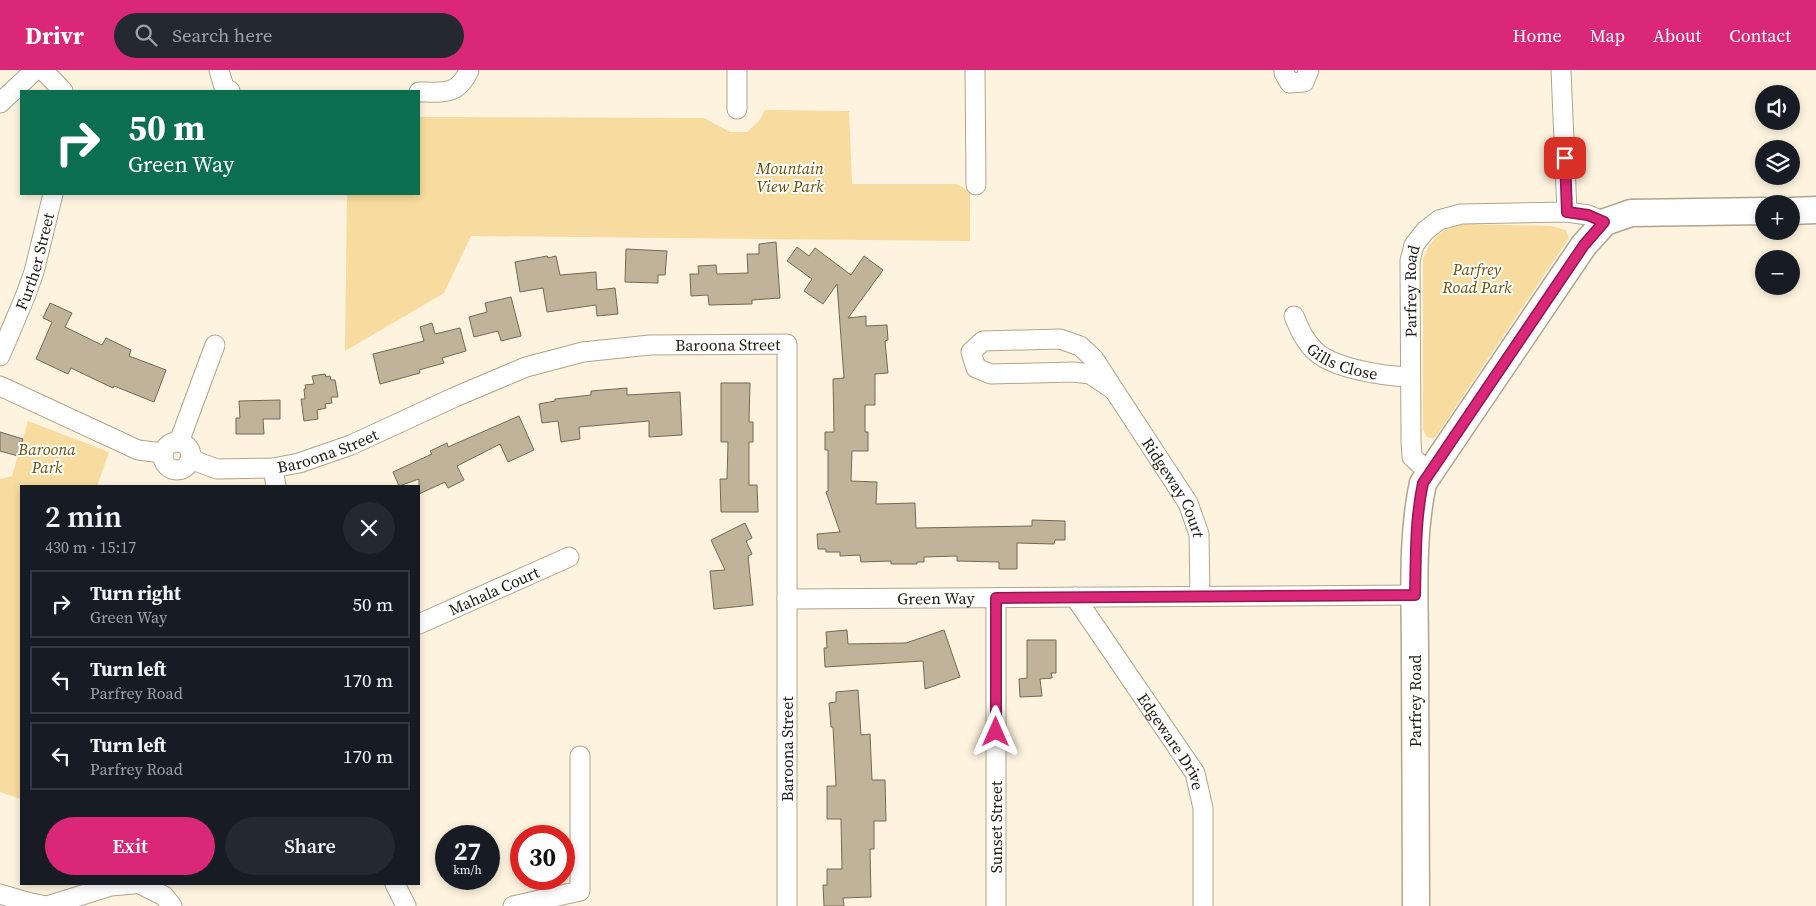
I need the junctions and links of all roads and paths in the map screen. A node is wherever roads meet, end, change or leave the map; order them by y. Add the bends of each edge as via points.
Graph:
1 (35, 70) edge
2 (43, 70) edge
3 (737, 70) edge
4 (975, 70) edge
5 (1284, 70) edge
6 (1309, 70) edge
7 (1561, 70) edge
8 (467, 76) edge
9 (62, 90) edge
10 (420, 92) edge
11 (0, 102) edge
12 (737, 109) dead end
13 (976, 185) dead end
14 (53, 195) edge
15 (1816, 210) edge
16 (1755, 211) edge
17 (1800, 211) edge
18 (1567, 212) junction
19 (1604, 222) junction
20 (1294, 316) dead end
21 (215, 345) dead end
22 (0, 356) edge
23 (1410, 377) junction
24 (0, 386) edge
25 (1114, 390) junction
26 (179, 442) junction
27 (163, 453) junction
28 (190, 459) junction
29 (273, 468) junction
30 (1433, 470) junction
31 (276, 485) edge
32 (569, 557) dead end
33 (1415, 595) junction
34 (1200, 596) junction
35 (1074, 597) junction
36 (996, 598) junction
37 (787, 599) junction
38 (420, 624) edge
39 (580, 756) dead end
40 (122, 885) edge
41 (142, 885) edge
42 (396, 885) edge
43 (0, 894) edge
44 (172, 906) edge
45 (406, 906) edge
46 (513, 906) edge
47 (786, 906) edge
48 (996, 906) edge
49 (1203, 906) edge
50 (1416, 906) edge

1 - 11 street
2 - 9 street
3 - 12 street
4 - 13 street
5 - 6 street via 1290,83 1304,82
7 - 18 street
8 - 10 street via 450,92
14 - 22 street, Further Street via 26,297
15 - 17 main road
16 - 19 main road via 1632,213
18 - 19 street, Parfrey Road via 1588,215
18 - 23 street, Parfrey Road via 1460,214 1439,220 1425,230 1414,245 1410,261
19 - 30 main road, Parfrey Road via 1584,245
20 - 23 street, Gills Close via 1314,351 1331,361 1375,374
21 - 26 street
23 - 30 street, Parfrey Road via 1412,457
24 - 27 street via 138,450
25 - 25 street, Ridgeway Court via 1087,352 1060,338 983,341 971,352 976,368 991,374 1090,374
25 - 34 street, Ridgeway Court via 1188,503 1199,534
26 - 27 street via 169,444
26 - 28 street via 188,448
27 - 28 street via 164,462 171,469 185,467
28 - 29 street, Baroona Street via 217,469
29 - 31 street
29 - 37 street, Baroona Street via 332,452 526,367 583,352 650,345 787,344
30 - 33 main road, Parfrey Road via 1423,483 1419,502
32 - 38 street, Mahala Court
33 - 34 street, Green Way
33 - 50 main road, Parfrey Road
34 - 35 street, Green Way
35 - 36 street, Green Way
35 - 49 street, Edgeware Drive via 1195,773 1203,808
36 - 37 street, Green Way
36 - 48 street, Sunset Street
37 - 47 street, Baroona Street
39 - 46 street via 580,890
40 - 43 street via 47,906
41 - 44 street via 164,896
42 - 45 street

